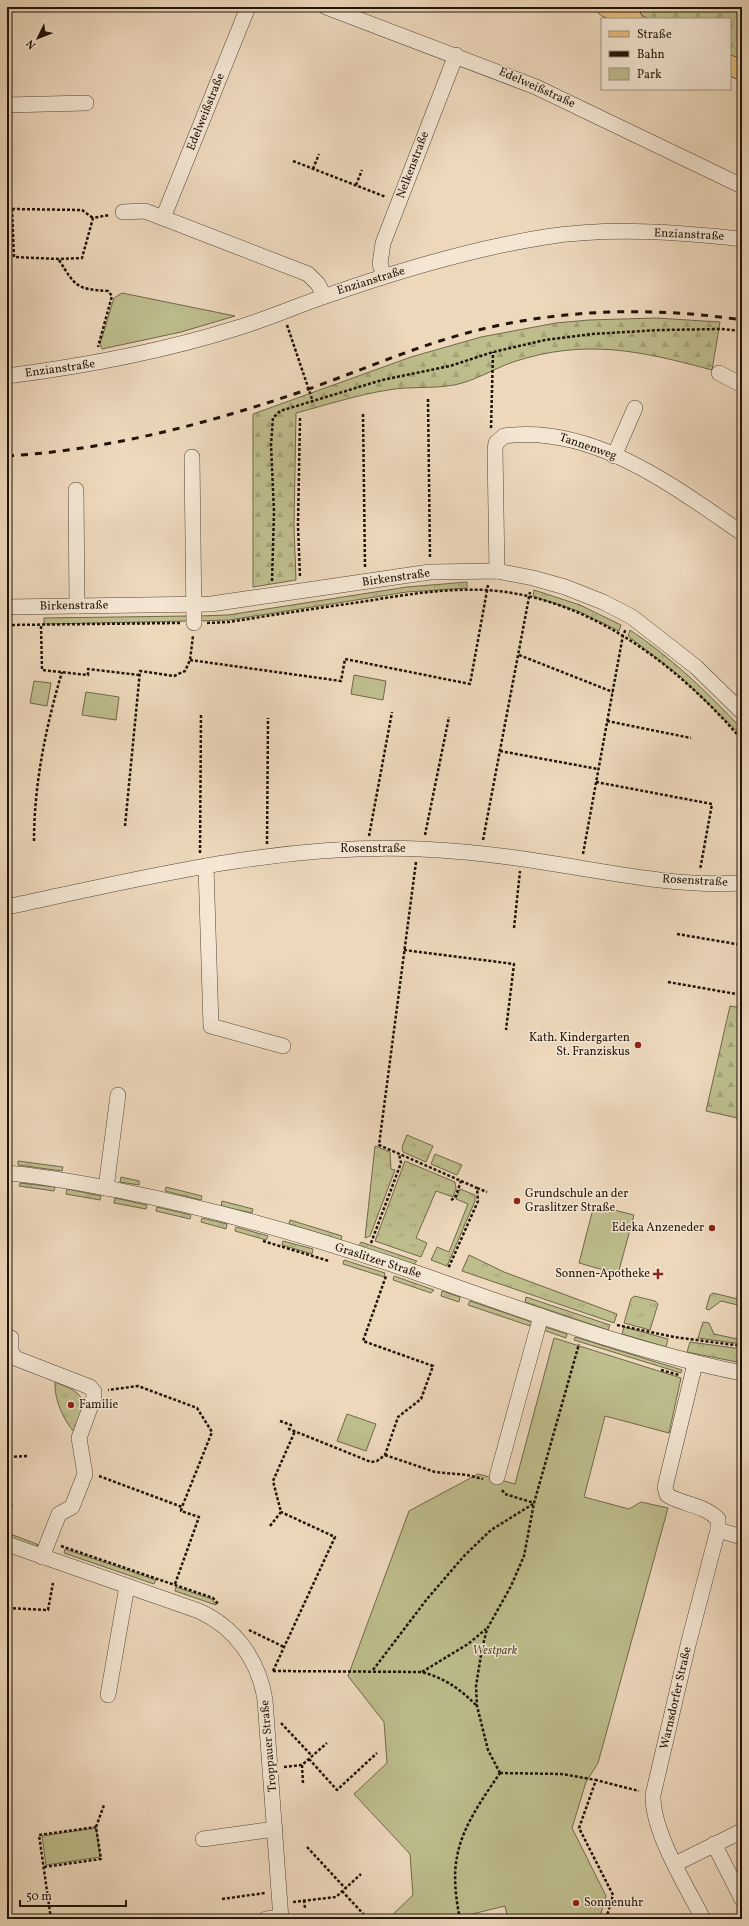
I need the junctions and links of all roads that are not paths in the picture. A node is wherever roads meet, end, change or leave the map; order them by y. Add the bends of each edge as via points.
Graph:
1 (248, 7) edge
2 (326, 7) edge
3 (606, 7) edge
4 (631, 18) edge
5 (456, 55) junction
6 (731, 66) edge
7 (742, 71) edge
8 (86, 103) dead end
9 (7, 105) edge
10 (742, 186) edge
11 (123, 212) road end
12 (163, 218) junction
13 (742, 239) edge
14 (384, 276) junction
15 (324, 296) junction
16 (719, 373) dead end
17 (7, 376) edge
18 (742, 385) edge
19 (636, 408) dead end
20 (614, 456) junction
21 (192, 457) dead end
22 (76, 490) dead end
23 (742, 534) edge
24 (493, 571) junction
25 (194, 604) junction
26 (7, 606) edge
27 (77, 606) junction
28 (194, 623) road end
29 (742, 712) edge
30 (203, 867) junction
31 (742, 883) edge
32 (7, 907) edge
33 (283, 1046) dead end
34 (118, 1095) dead end
35 (7, 1173) edge
36 (106, 1188) junction
37 (541, 1316) junction
38 (7, 1336) edge
39 (694, 1364) junction
40 (742, 1373) edge
41 (497, 1477) road end
42 (718, 1530) junction
43 (742, 1537) edge
44 (7, 1544) edge
45 (42, 1557) junction
46 (127, 1586) junction
47 (108, 1695) dead end
48 (275, 1829) junction
49 (742, 1831) edge
50 (203, 1839) dead end
51 (714, 1844) junction
52 (675, 1864) junction
53 (742, 1899) edge
54 (281, 1907) edge
55 (266, 1919) edge
56 (703, 1919) edge

1 - 12 street, Edelweißstraße
2 - 5 street, Edelweißstraße
3 - 4 main road
5 - 10 street, Edelweißstraße via 583,108
5 - 14 street, Nelkenstraße via 380,254
6 - 7 main road
8 - 9 street
11 - 12 street via 145,211
12 - 15 street via 308,274 318,284
13 - 14 street, Enzianstraße via 620,232 547,237
14 - 15 street, Enzianstraße
15 - 17 street, Enzianstraße via 183,344 100,363
16 - 18 street
19 - 20 street
20 - 23 street, Tannenweg via 662,479
20 - 24 street, Tannenweg via 553,435 513,435 498,439 495,450
21 - 25 street
22 - 27 street
24 - 25 street, Birkenstraße via 430,572 226,603
24 - 29 street, Birkenstraße via 533,578 585,594 632,617 696,667
25 - 27 street, Birkenstraße
25 - 28 street
26 - 27 street, Birkenstraße
30 - 31 street, Rosenstraße via 311,851 420,849 521,859 658,880
30 - 32 street, Rosenstraße
30 - 33 street via 211,1026
34 - 36 street
35 - 36 street, Graslitzer Straße via 43,1176
36 - 37 street, Graslitzer Straße via 208,1210 323,1243
37 - 39 street, Graslitzer Straße via 614,1341
37 - 41 street
38 - 45 street via 11,1338 11,1352 15,1358 90,1387 94,1392 79,1438 85,1474 72,1507 59,1514
39 - 40 street, Graslitzer Straße
39 - 42 street via 664,1487 667,1495 674,1499 711,1512 718,1519
42 - 43 street
42 - 52 street, Warnsdorfer Straße via 653,1795 655,1818
44 - 45 street, Troppauer Straße
45 - 46 street, Troppauer Straße
46 - 47 street
46 - 48 street, Troppauer Straße via 199,1611 223,1624 247,1652 264,1690
48 - 50 street
48 - 54 street, Troppauer Straße
49 - 51 street
51 - 52 street
51 - 53 street
52 - 56 street, Warnsdorfer Straße
54 - 55 street

